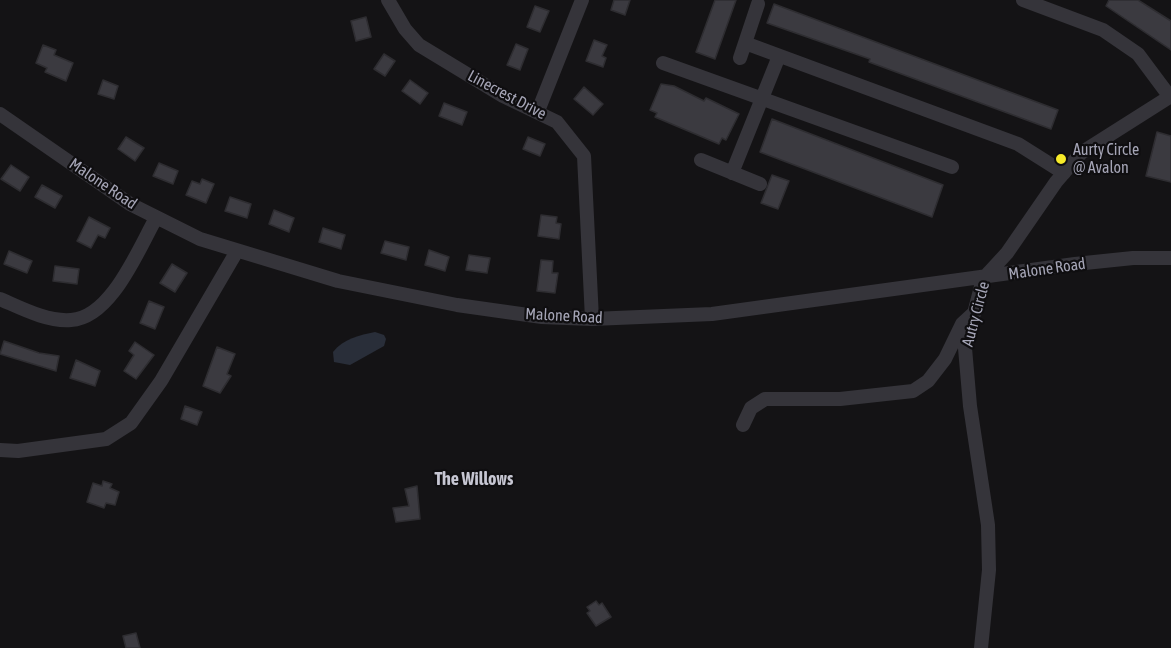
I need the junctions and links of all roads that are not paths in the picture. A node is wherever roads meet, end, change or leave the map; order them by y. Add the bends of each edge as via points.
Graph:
1 (388, 0) edge
2 (582, 0) edge
3 (1023, 0) edge
4 (758, 4) dead end
5 (745, 43) junction
6 (778, 56) junction
7 (740, 58) dead end
8 (663, 63) dead end
9 (1170, 97) edge
10 (761, 99) junction
11 (538, 111) junction
12 (0, 114) edge
13 (701, 160) dead end
14 (952, 167) dead end
15 (732, 173) junction
16 (1064, 173) junction
17 (760, 184) dead end
18 (156, 218) junction
19 (237, 250) junction
20 (1171, 258) edge
21 (983, 279) junction
22 (0, 299) edge
23 (975, 312) junction
24 (592, 319) junction
25 (743, 425) dead end
26 (0, 450) edge
27 (981, 648) edge

1 - 11 street, Linecrest Drive via 419,45 503,96
2 - 11 street
3 - 9 street via 1103,30 1138,54
4 - 5 street
5 - 6 street
5 - 7 street
6 - 10 street
6 - 16 street via 1018,144
8 - 10 street
9 - 16 street, Autry Circle via 1081,153
10 - 14 street
10 - 15 street
11 - 24 street, Linecrest Drive via 557,122 585,156
12 - 18 street, Malone Road
13 - 15 street
15 - 17 street
16 - 21 street, Autry Circle via 1007,253
18 - 19 street, Malone Road
18 - 22 street via 92,321 43,316
19 - 24 street, Malone Road via 332,279 457,305
19 - 26 street via 161,381 131,423 106,439 18,452
20 - 21 street, Malone Road via 1075,264
21 - 23 street, Autry Circle
21 - 24 street, Malone Road via 712,314
23 - 25 street via 962,324 928,381 913,391 840,399 765,399 751,408
23 - 27 street, Autry Circle via 965,348 988,525 989,570

